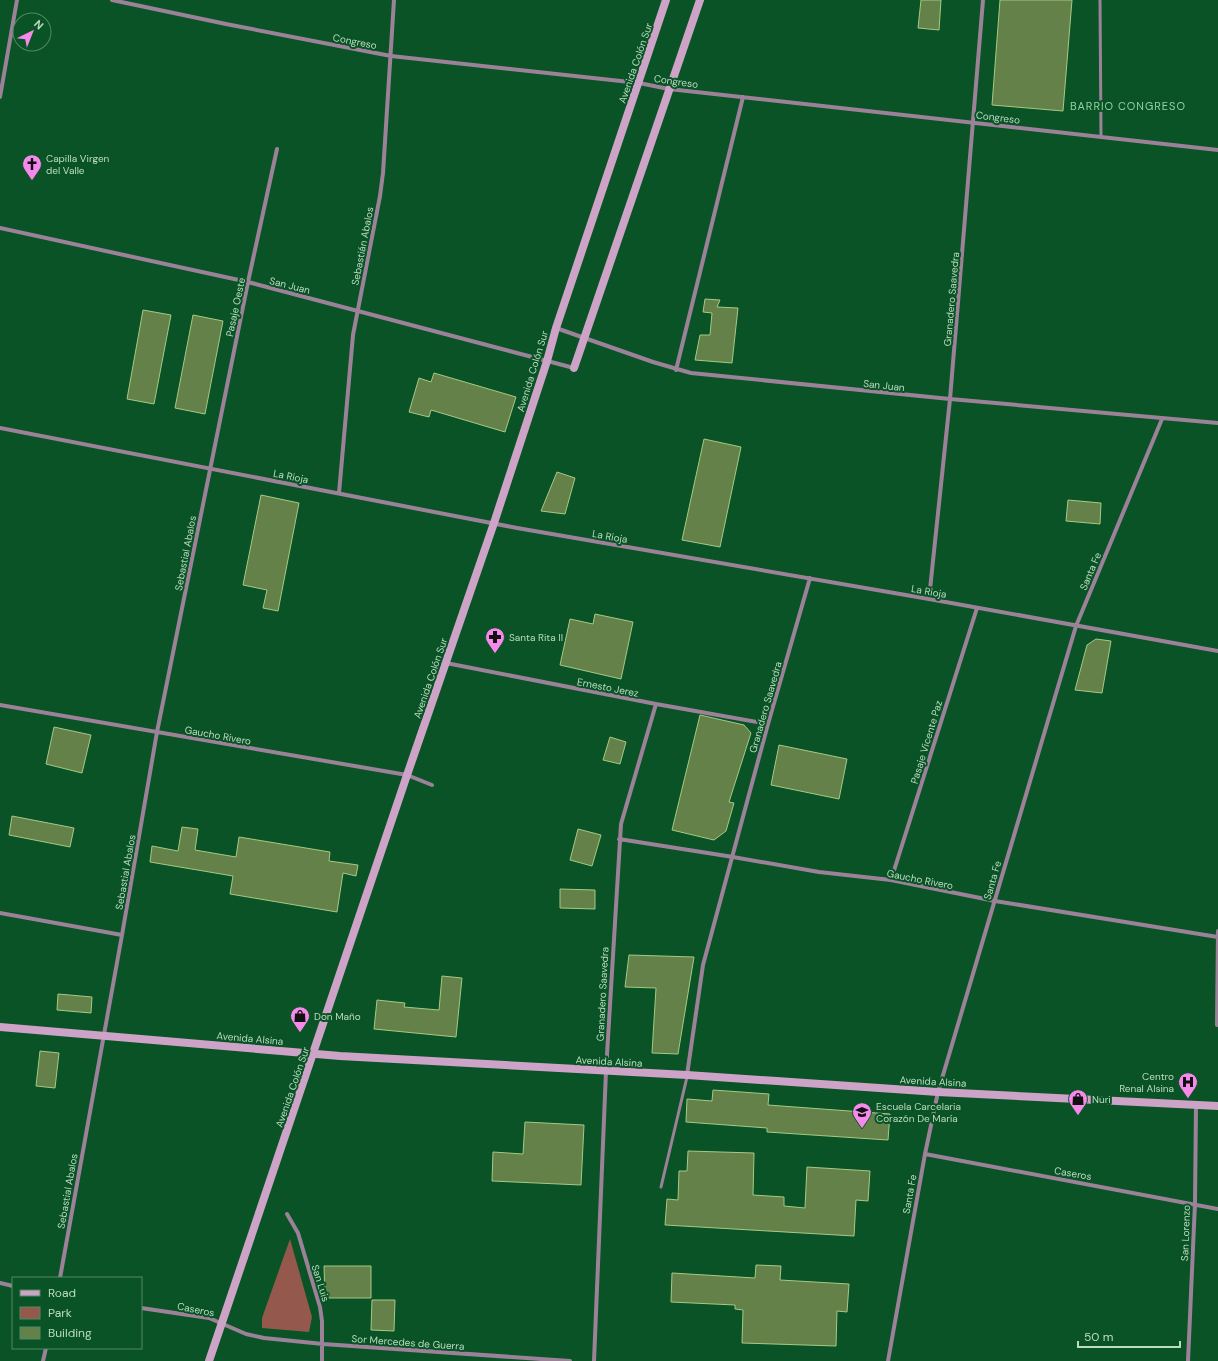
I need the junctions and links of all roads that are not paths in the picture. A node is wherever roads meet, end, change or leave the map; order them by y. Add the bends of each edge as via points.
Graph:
1 (17, 0) edge
2 (112, 0) edge
3 (394, 0) edge
4 (666, 0) edge
5 (700, 0) edge
6 (983, 0) edge
7 (1100, 0) edge
8 (391, 56) junction
9 (638, 83) junction
10 (669, 89) junction
11 (0, 97) edge
12 (743, 97) junction
13 (974, 122) junction
14 (1101, 137) junction
15 (277, 149) dead end
16 (1218, 150) edge
17 (0, 228) edge
18 (248, 282) junction
19 (358, 311) junction
20 (556, 328) junction
21 (585, 338) junction
22 (547, 361) junction
23 (574, 368) joint
24 (676, 370) junction
25 (950, 400) junction
26 (1162, 419) junction
27 (1218, 423) edge
28 (0, 428) edge
29 (210, 469) junction
30 (339, 493) junction
31 (494, 523) junction
32 (810, 578) junction
33 (929, 599) junction
34 (977, 608) junction
35 (1076, 626) junction
36 (1218, 651) edge
37 (446, 662) junction
38 (656, 704) junction
39 (0, 705) edge
40 (768, 724) junction
41 (157, 732) junction
42 (407, 774) junction
43 (432, 785) dead end
44 (619, 839) junction
45 (733, 857) junction
46 (891, 880) junction
47 (995, 901) junction
48 (0, 913) edge
49 (1218, 931) edge
50 (122, 935) junction
51 (1218, 937) edge
52 (1217, 1025) dead end
53 (0, 1027) edge
54 (104, 1035) junction
55 (314, 1053) junction
56 (606, 1071) junction
57 (687, 1075) junction
58 (938, 1092) junction
59 (1196, 1105) junction
60 (1218, 1106) edge
61 (925, 1154) junction
62 (660, 1187) dead end
63 (1194, 1204) junction
64 (1218, 1209) edge
65 (286, 1214) dead end
66 (60, 1277) edge
67 (0, 1283) edge
68 (12, 1286) edge
69 (142, 1308) edge
70 (222, 1323) junction
71 (246, 1334) joint
72 (323, 1344) junction
73 (46, 1349) edge
74 (43, 1361) edge
75 (209, 1361) edge
76 (322, 1361) edge
77 (570, 1361) edge
78 (594, 1361) edge
79 (888, 1361) edge
80 (1188, 1361) edge

1 - 11 street
2 - 8 street, Congreso
3 - 8 street, Sebastián Abalos
4 - 9 main road, Avenida Colón Sur
5 - 10 main road
6 - 13 street, Granadero Saavedra
7 - 14 lane
8 - 9 street, Congreso
8 - 19 street, Sebastián Abalos via 380,196
9 - 10 street, Congreso
9 - 20 main road, Avenida Colón Sur
10 - 12 street, Congreso
10 - 21 main road
12 - 13 street, Congreso
12 - 24 street
13 - 14 street, Congreso
13 - 25 street, Granadero Saavedra
14 - 16 street, Congreso
15 - 18 street, Pasaje Oeste
17 - 18 street, San Juan
18 - 19 street, San Juan
18 - 29 street, Pasaje Oeste
19 - 22 street, San Juan
19 - 30 street, Sebastián Abalos via 353,335
20 - 21 street, San Juan
20 - 22 main road, Avenida Colón Sur
21 - 23 main road
21 - 24 street, San Juan
22 - 23 street, San Juan
22 - 31 main road, Avenida Colón Sur
24 - 25 street, San Juan
25 - 26 street, San Juan
25 - 33 street, Granadero Saavedra
26 - 27 street, San Juan
26 - 35 street, Santa Fe
28 - 29 street, La Rioja
29 - 30 street, La Rioja
29 - 41 street, Sebastial Abalos
30 - 31 street, La Rioja
31 - 32 street, La Rioja
31 - 37 main road, Avenida Colón Sur
32 - 33 street, La Rioja
32 - 40 street, Granadero Saavedra
33 - 34 street, La Rioja
34 - 35 street, La Rioja
34 - 46 street, Pasaje Vicente Paz
35 - 36 street, La Rioja
35 - 47 street, Santa Fe
37 - 38 street, Ernesto Jerez
37 - 42 main road, Avenida Colón Sur
38 - 40 street, Ernesto Jerez
38 - 44 street, Granadero Saavedra via 624,809
39 - 41 street, Gaucho Rivero
40 - 45 street, Granadero Saavedra
41 - 42 street, Gaucho Rivero
41 - 50 street, Sebastial Abalos
42 - 43 street, Gaucho Rivero
42 - 55 main road, Avenida Colón Sur
44 - 45 street, Gaucho Rivero
44 - 56 street, Granadero Saavedra
45 - 46 street, Gaucho Rivero via 819,872
45 - 57 street, Granadero Saavedra via 703,965
46 - 47 street, Gaucho Rivero
47 - 51 street, Gaucho Rivero
47 - 58 street, Santa Fe
48 - 50 street
49 - 51 street
50 - 54 street, Sebastial Abalos
51 - 52 street
53 - 54 main road, Avenida Alsina
54 - 55 main road, Avenida Alsina
54 - 66 street, Sebastial Abalos
55 - 56 main road, Avenida Alsina
55 - 70 main road, Avenida Colón Sur
56 - 57 main road, Avenida Alsina
56 - 78 street, Granadero Saavedra
57 - 58 main road, Avenida Alsina
57 - 62 lane
58 - 59 main road, Avenida Alsina
58 - 61 street, Santa Fe
59 - 60 main road, Avenida Alsina
59 - 63 street, San Lorenzo
61 - 63 street, Caseros
61 - 79 street, Santa Fe
63 - 64 street, Caseros
63 - 80 street, San Lorenzo
65 - 72 street, San Luis via 298,1233 320,1307
67 - 68 street
69 - 70 street, Caseros via 209,1318
70 - 71 street, Caseros
70 - 75 main road, Avenida Colón Sur
71 - 72 street, Sor Mercedes de Guerra
72 - 76 street, San Luis
72 - 77 street, Sor Mercedes de Guerra
73 - 74 street

